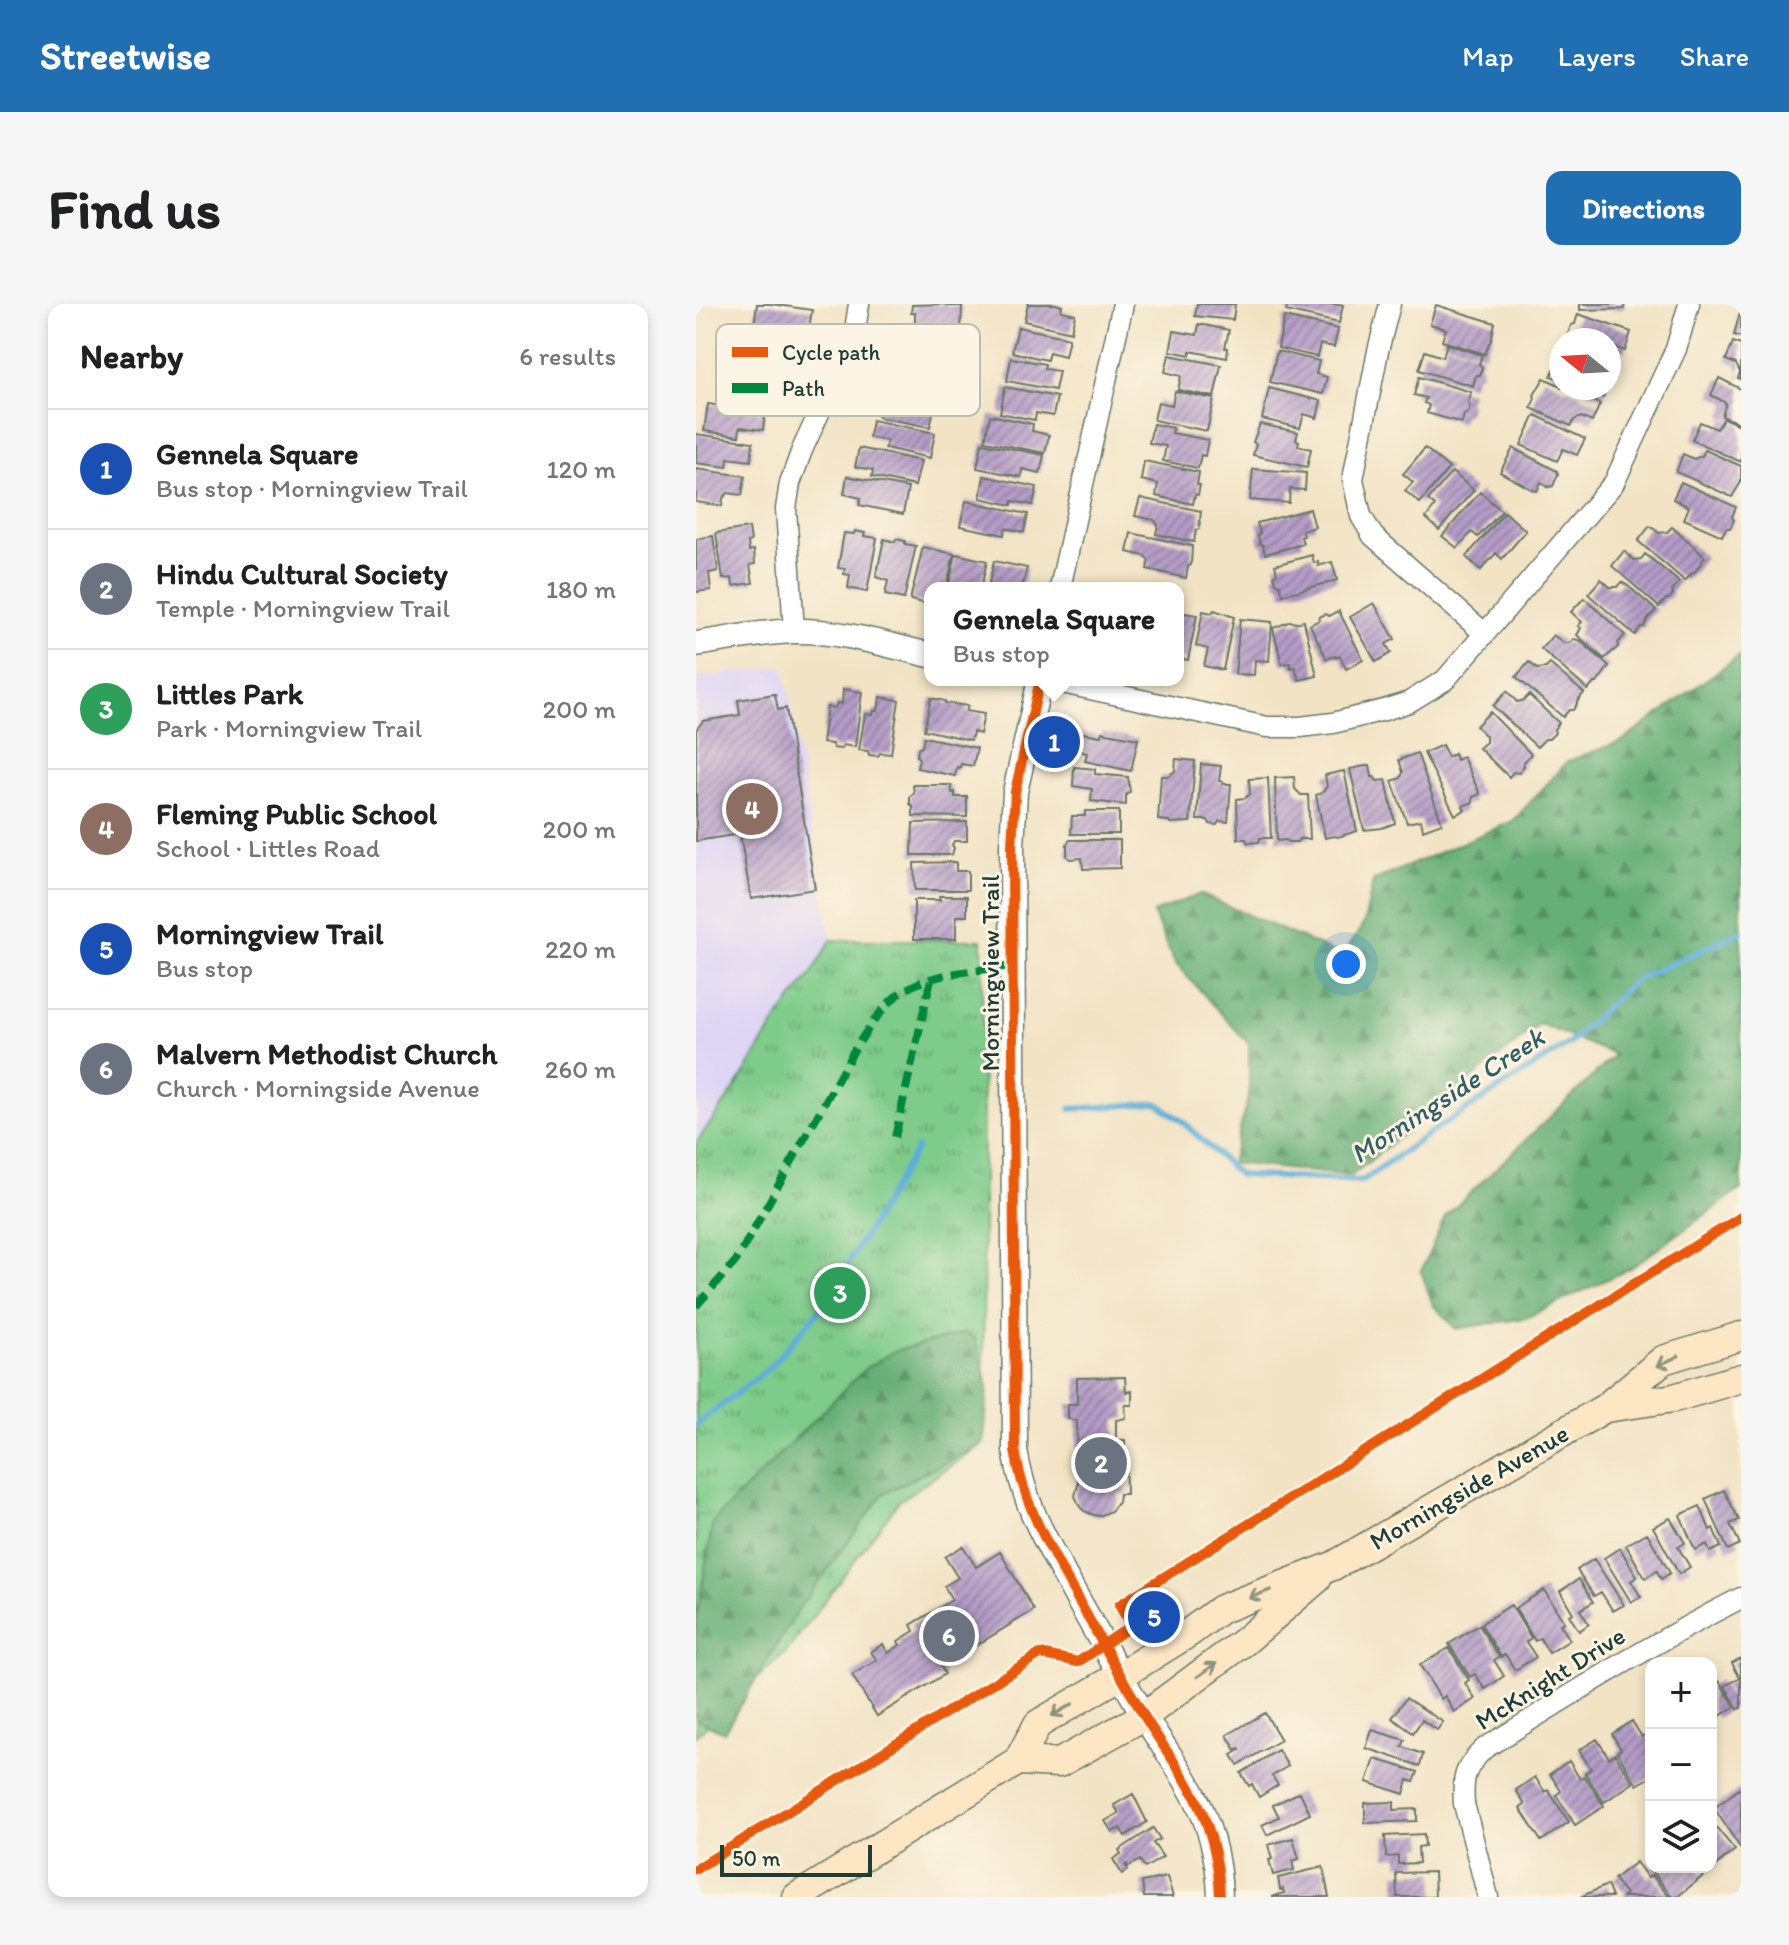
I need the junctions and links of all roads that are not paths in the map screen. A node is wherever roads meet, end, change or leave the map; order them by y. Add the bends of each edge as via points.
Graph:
1 (859, 304) edge
2 (1123, 304) edge
3 (1390, 304) edge
4 (1689, 304) edge
5 (856, 324) edge
6 (818, 416) edge
7 (1061, 582) edge
8 (794, 631) junction
9 (1484, 633) junction
10 (696, 644) edge
11 (924, 654) edge
12 (1039, 686) edge
13 (1076, 686) edge
14 (1741, 1336) edge
15 (1741, 1378) edge
16 (1605, 1408) junction
17 (1333, 1566) junction
18 (1741, 1598) edge
19 (1121, 1675) junction
20 (1144, 1716) junction
21 (1018, 1761) junction
22 (797, 1897) edge
23 (1220, 1897) edge
24 (1488, 1897) edge

1 - 5 street
2 - 7 street
3 - 9 street via 1353,479 1361,516 1373,536
4 - 9 street via 1676,349 1614,483
6 - 8 street via 790,483 786,509
8 - 10 street
8 - 11 street
9 - 13 street via 1445,680 1409,702 1333,723 1267,727
12 - 19 street, Morningview Trail via 1015,792 1012,846 1014,1437 1022,1485 1036,1522
14 -> 16 main road, Morningside Avenue via 1663,1360
15 - 16 main road, Morningside Avenue via 1674,1398
16 - 17 main road, Morningside Avenue
17 -> 19 main road, Morningside Avenue via 1221,1609
20 -> 17 main road, Morningside Avenue via 1245,1641
18 - 24 street, McKnight Drive via 1615,1667 1472,1759 1465,1773 1464,1804
19 - 20 street, Morningview Trail
19 -> 21 main road, Morningside Avenue via 1038,1724
20 - 21 main road, Morningside Avenue via 1059,1763
20 - 23 street, Morningview Trail via 1202,1811 1215,1850
21 - 22 main road, Morningside Avenue

